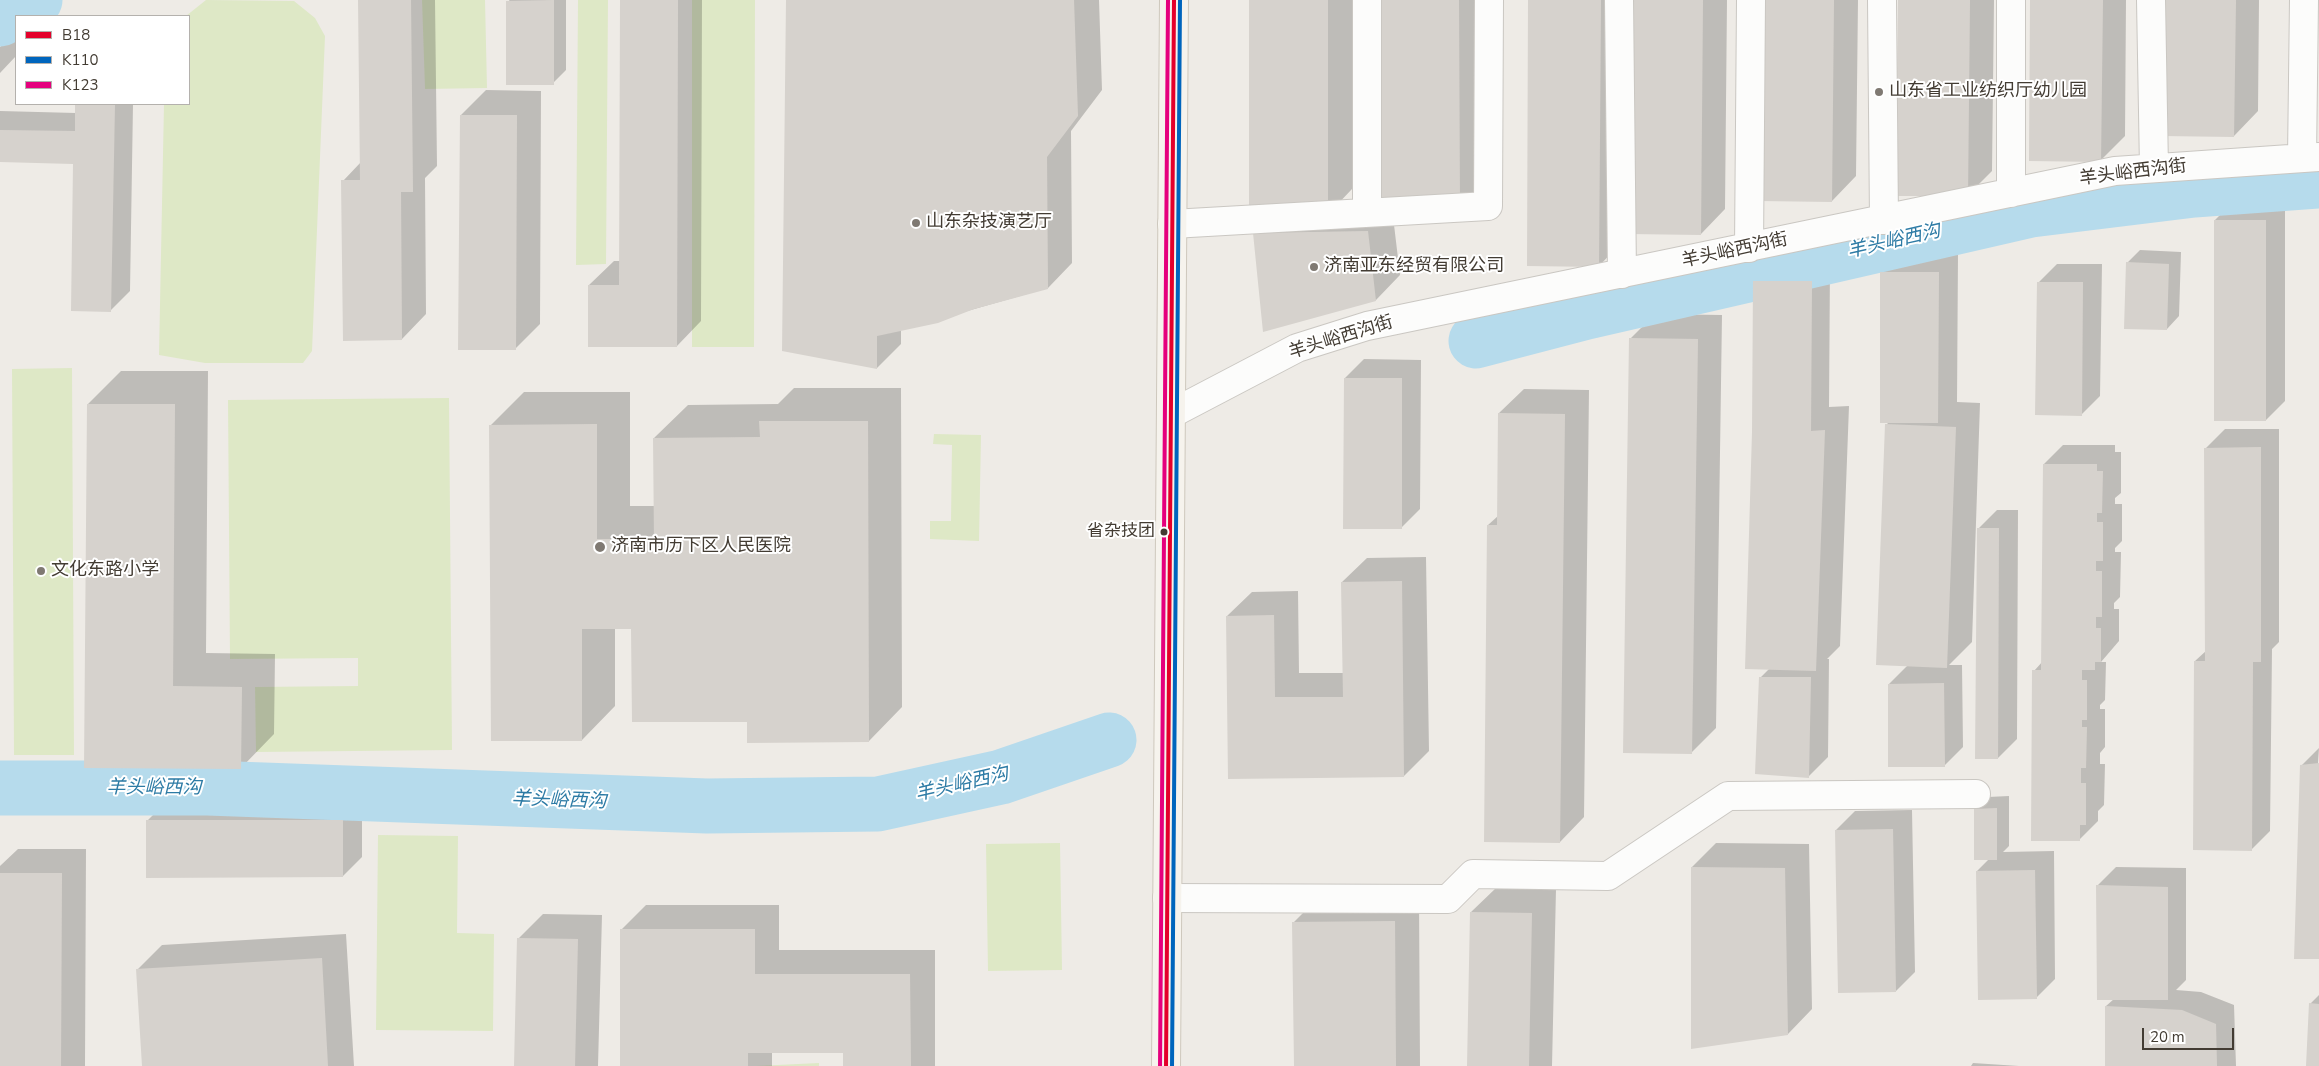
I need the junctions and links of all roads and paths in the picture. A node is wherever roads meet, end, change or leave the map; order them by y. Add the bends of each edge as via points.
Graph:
1 (1174, 0) edge
2 (1367, 0) edge
3 (1489, 0) edge
4 (1619, 0) edge
5 (1751, 0) edge
6 (1882, 0) edge
7 (2011, 0) edge
8 (2151, 0) edge
9 (2304, 0) edge
10 (2310, 157) edge
11 (2154, 168) junction
12 (2011, 193) junction
13 (1367, 213) junction
14 (1884, 220) junction
15 (1172, 224) junction
16 (1749, 248) junction
17 (1622, 274) junction
18 (1170, 414) junction
19 (1976, 794) dead end
20 (1167, 898) junction
21 (1166, 1066) edge

1 - 15 main road
2 - 13 street
3 - 13 street via 1488,206
4 - 17 street
5 - 16 street
6 - 14 street
7 - 12 street
8 - 11 street
9 - 10 street
10 - 11 street, 羊头峪西沟街
11 - 12 street, 羊头峪西沟街 via 2114,171
12 - 14 street, 羊头峪西沟街
13 - 15 street
14 - 16 street, 羊头峪西沟街
15 - 18 main road
16 - 17 street, 羊头峪西沟街
17 - 18 street, 羊头峪西沟街 via 1367,326 1297,348
18 - 20 main road
19 - 20 street via 1728,796 1608,876 1473,874 1448,899
20 - 21 main road

